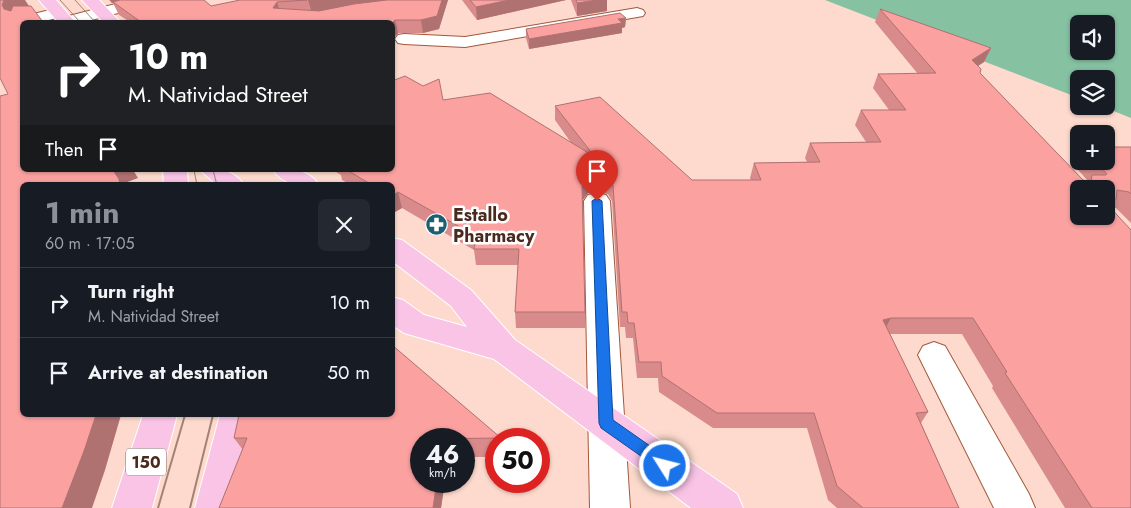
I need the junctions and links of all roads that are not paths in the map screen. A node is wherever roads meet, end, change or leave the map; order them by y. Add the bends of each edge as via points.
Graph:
1 (47, 0) edge
2 (90, 0) edge
3 (150, 0) edge
4 (637, 13) dead end
5 (107, 18) edge
6 (64, 19) edge
7 (402, 36) edge
8 (215, 172) edge
9 (288, 172) edge
10 (228, 182) edge
11 (303, 182) edge
12 (597, 201) dead end
13 (395, 249) edge
14 (395, 310) edge
15 (504, 349) junction
16 (934, 355) dead end
17 (159, 417) edge
18 (237, 417) edge
19 (606, 423) junction
20 (132, 508) edge
21 (216, 508) edge
22 (610, 508) edge
23 (723, 508) edge
24 (1015, 508) edge

1 - 6 main road
2 - 5 main road
3 - 5 street
4 - 7 street via 465,42
5 - 6 street
8 - 10 main road
9 - 11 main road
12 - 19 street
13 - 15 main road via 461,298
14 - 15 main road via 415,325
15 - 19 main road
16 - 24 street
17 - 20 main road, 150
18 - 21 main road
19 - 22 street
19 - 23 main road

